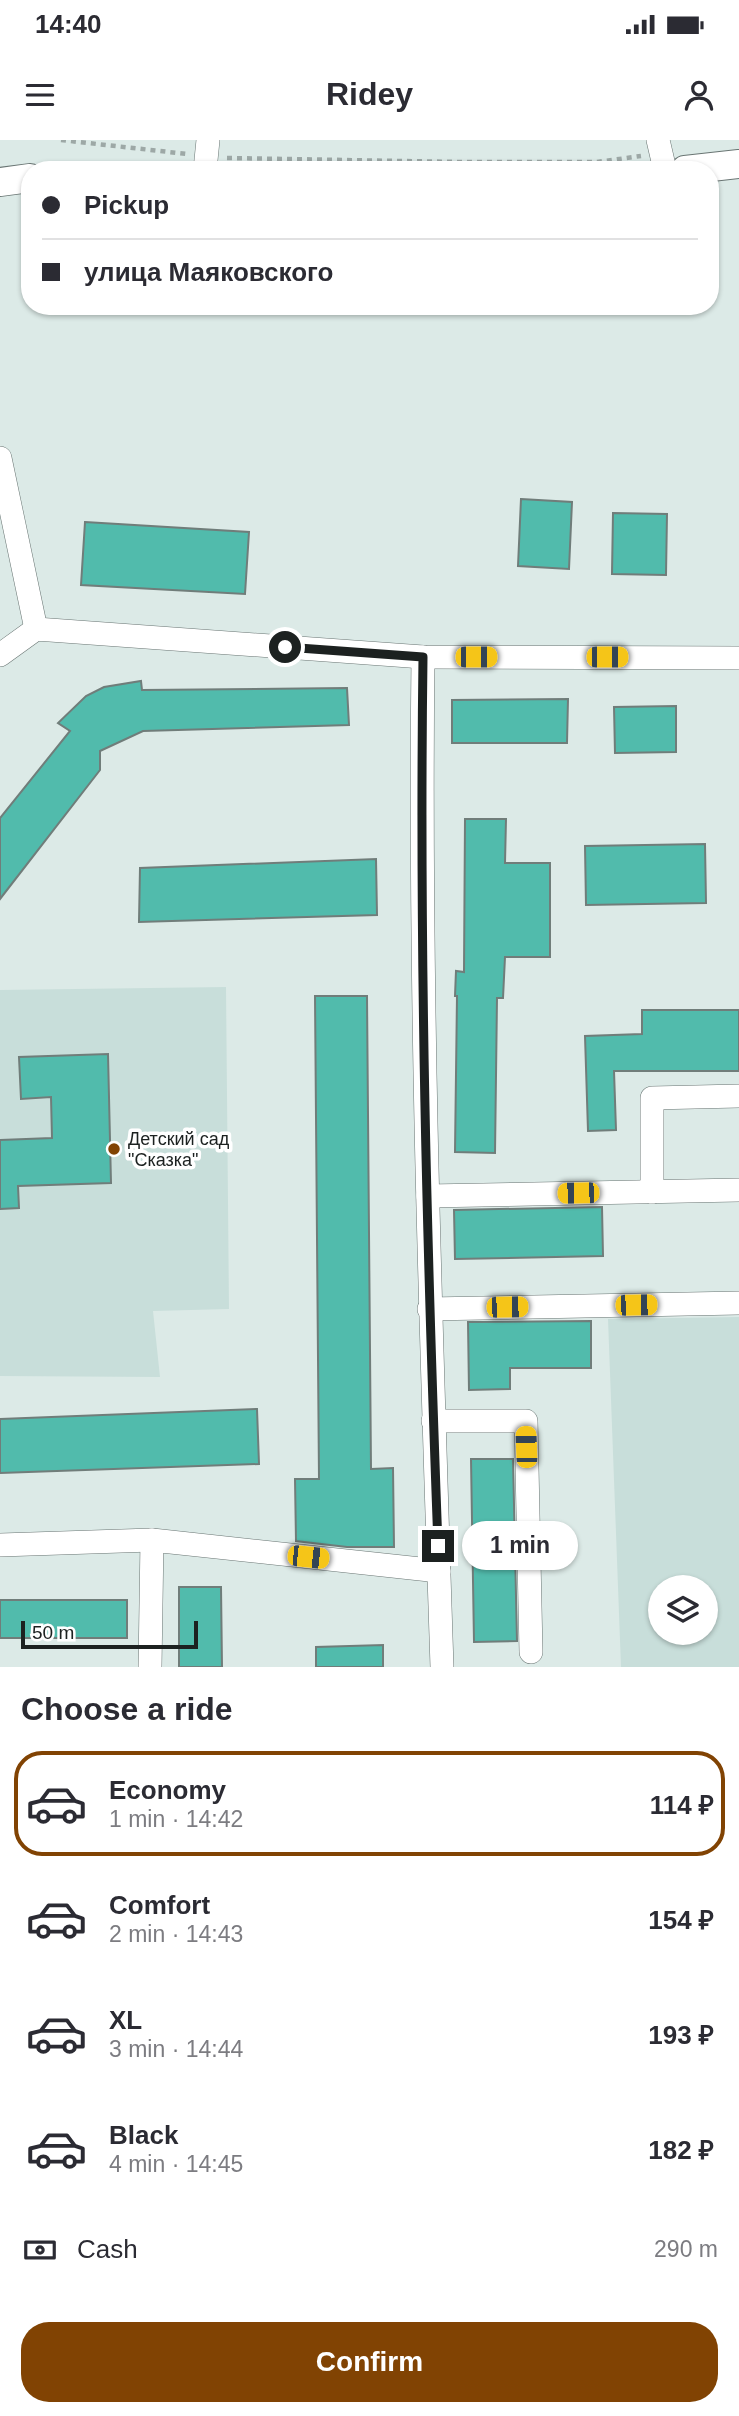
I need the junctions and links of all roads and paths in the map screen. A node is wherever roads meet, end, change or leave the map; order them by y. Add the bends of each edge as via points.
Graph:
1 (61, 140) edge
2 (662, 154) edge
3 (206, 155) edge
4 (479, 161) edge
5 (605, 161) edge
6 (739, 164) edge
7 (719, 166) edge
8 (21, 179) edge
9 (0, 182) edge
10 (0, 458) edge
11 (36, 629) junction
12 (0, 655) edge
13 (423, 657) junction
14 (739, 658) edge
15 (739, 1096) edge
16 (739, 1190) edge
17 (652, 1192) junction
18 (428, 1196) junction
19 (739, 1303) edge
20 (429, 1309) junction
21 (433, 1421) junction
22 (152, 1541) junction
23 (0, 1545) edge
24 (439, 1571) junction
25 (531, 1652) dead end
26 (150, 1667) edge
27 (442, 1667) edge

1 - 3 path
2 - 5 path
3 - 4 path
6 - 7 main road
8 - 9 main road
10 - 11 street
11 - 12 street
11 - 13 street
13 - 14 street
13 - 18 street
15 - 17 street via 652,1098
16 - 17 street
17 - 18 street
18 - 20 street
19 - 20 street
20 - 21 street
21 - 24 street
21 - 25 street via 526,1421
22 - 23 street
22 - 24 street
22 - 26 street
24 - 27 street

